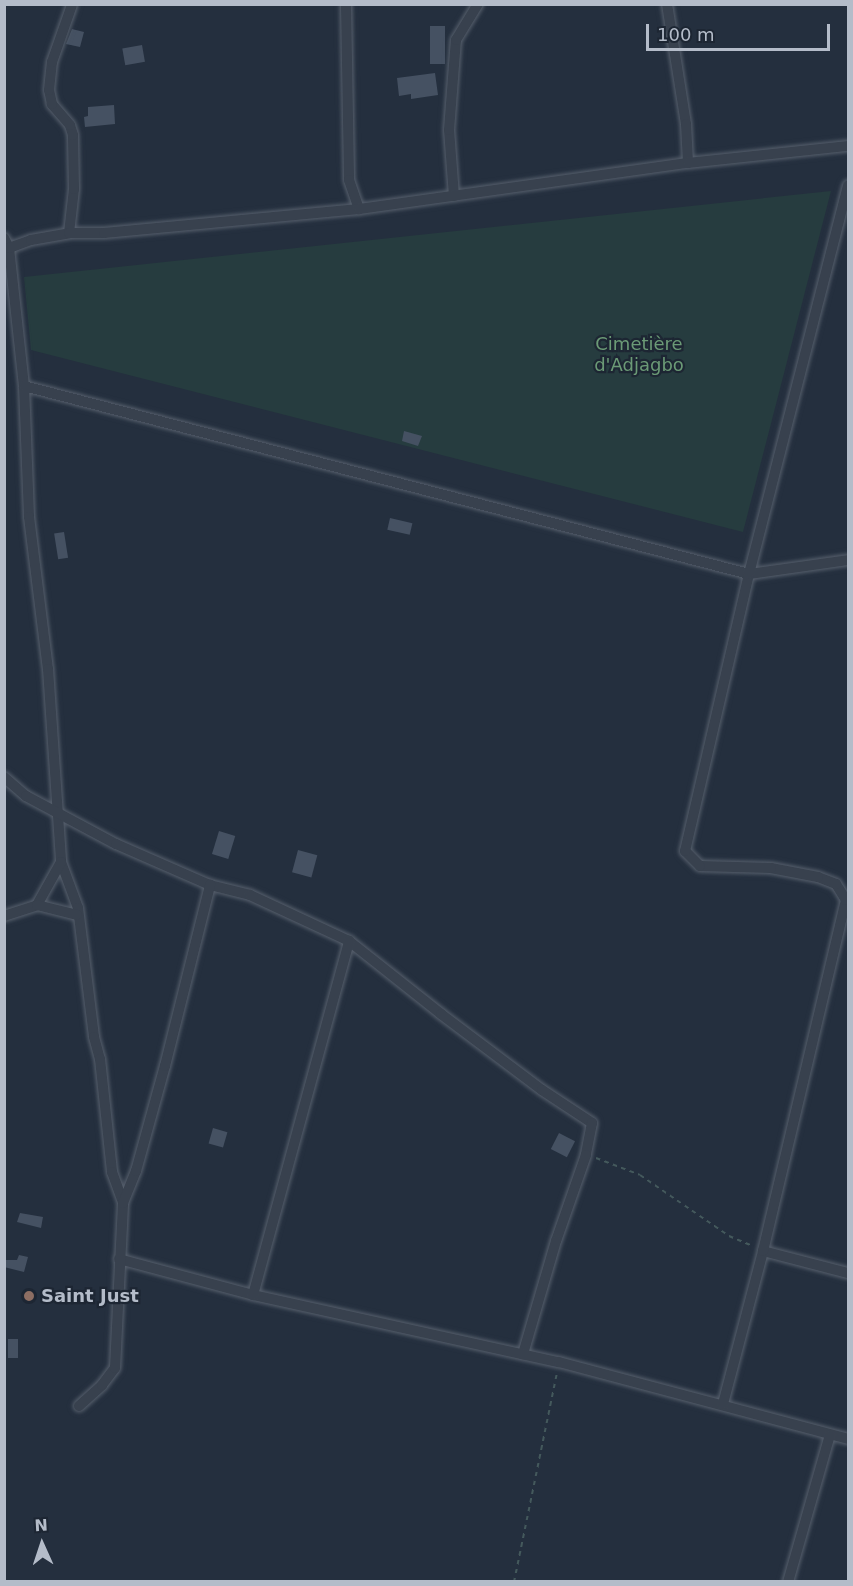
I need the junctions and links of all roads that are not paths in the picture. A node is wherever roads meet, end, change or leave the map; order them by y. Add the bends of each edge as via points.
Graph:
1 (346, 4) edge
2 (478, 4) edge
3 (667, 4) edge
4 (72, 5) edge
5 (849, 146) edge
6 (688, 163) junction
7 (849, 185) edge
8 (454, 196) junction
9 (359, 209) junction
10 (69, 233) junction
11 (7, 243) edge
12 (24, 386) junction
13 (849, 560) edge
14 (749, 574) junction
15 (4, 777) edge
16 (60, 812) junction
17 (61, 862) junction
18 (210, 885) junction
19 (37, 905) junction
20 (77, 915) junction
21 (4, 916) edge
22 (349, 941) junction
23 (123, 1203) junction
24 (763, 1251) junction
25 (119, 1259) junction
26 (849, 1272) edge
27 (252, 1295) junction
28 (523, 1354) junction
29 (723, 1404) junction
30 (79, 1406) dead end
31 (830, 1435) junction
32 (849, 1439) edge
33 (788, 1581) edge

1 - 9 street via 349,180
2 - 8 street via 456,40 449,130
3 - 6 street via 686,124
4 - 10 street via 52,62 49,90 52,104 70,125 73,135 74,189
5 - 6 street
6 - 8 street
7 - 14 street
8 - 9 street
9 - 10 street
10 - 11 street
11 - 12 street
12 - 14 street
12 - 16 street via 29,517 48,669
13 - 14 street
14 - 24 street via 685,851 700,866 771,868 818,877 836,884 846,900
15 - 16 street via 26,796
16 - 17 street
16 - 18 street via 116,844
17 - 19 street
17 - 20 street
18 - 22 street via 250,895
18 - 23 street via 165,1066 136,1171
19 - 20 street
19 - 21 street
20 - 23 street via 100,1059 111,1172
22 - 27 street
22 - 28 street via 459,1028 591,1123 586,1155
23 - 25 street
24 - 26 street
24 - 29 street
25 - 27 street
25 - 30 street via 116,1368
27 - 28 street
28 - 29 street
29 - 31 street
31 - 32 street
31 - 33 street

